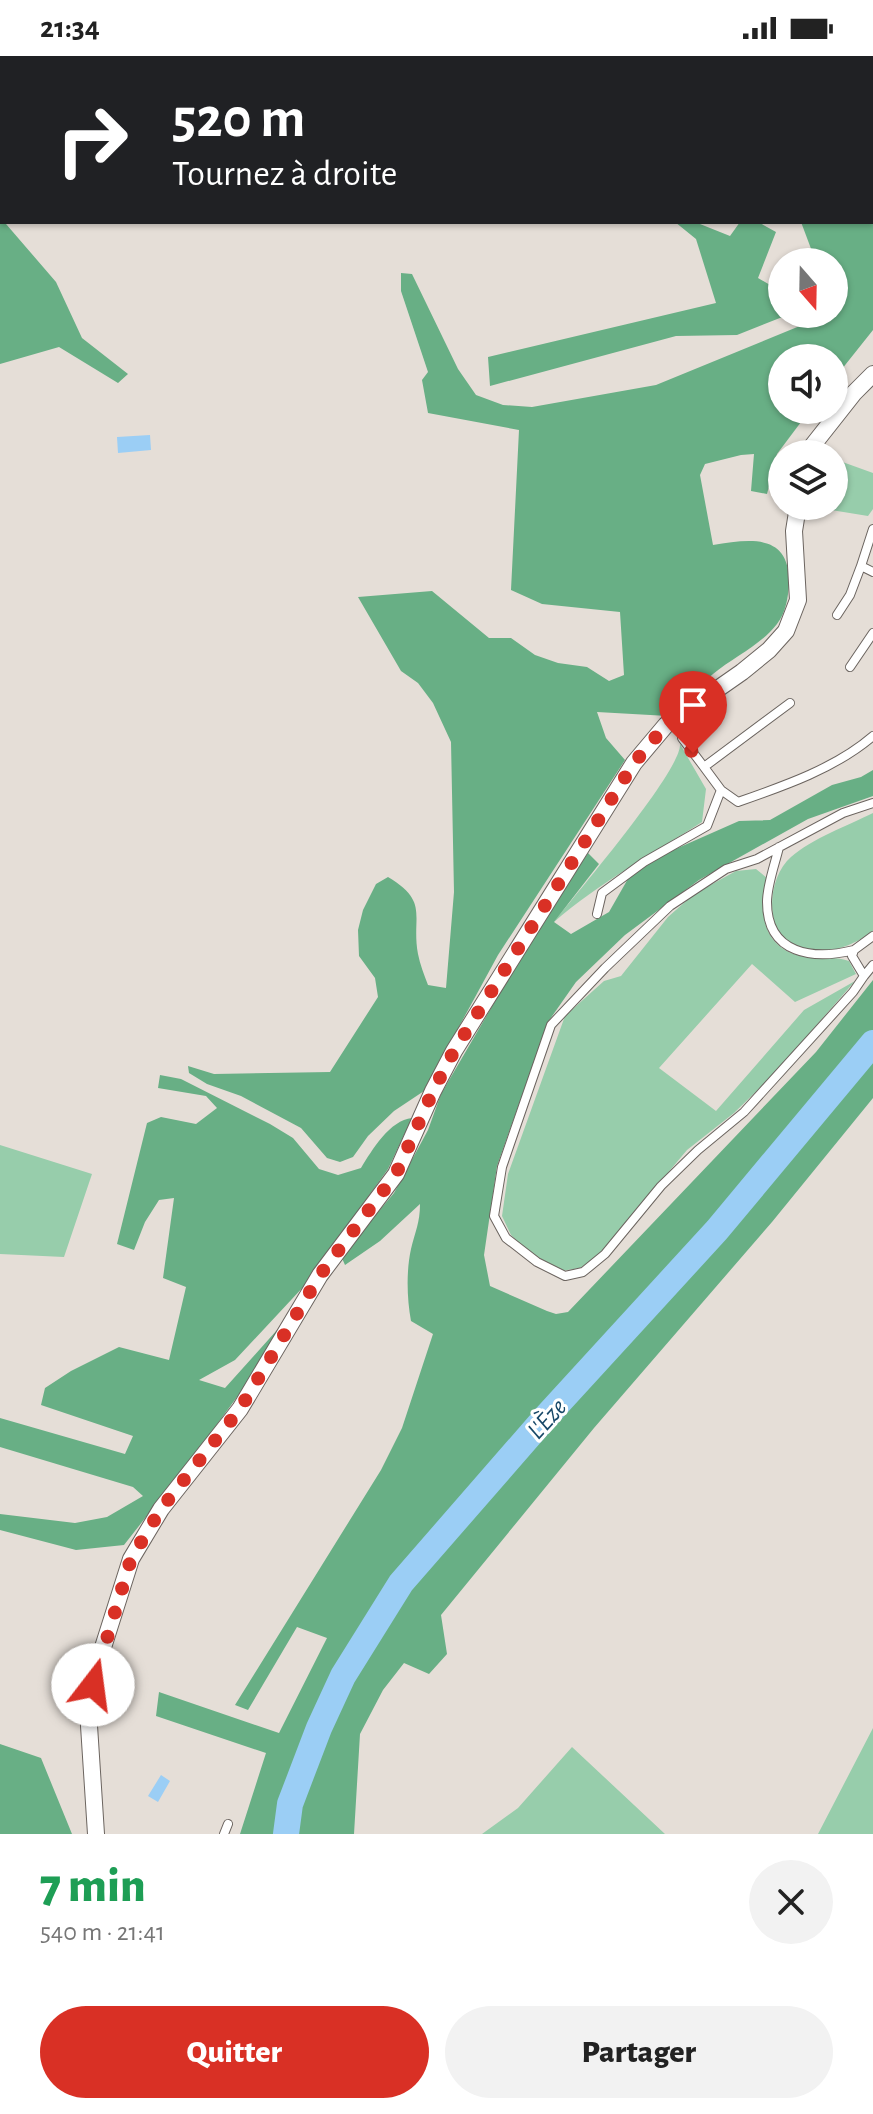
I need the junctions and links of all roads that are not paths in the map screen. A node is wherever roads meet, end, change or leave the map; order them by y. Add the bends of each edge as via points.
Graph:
1 (873, 374) edge
2 (817, 440) edge
3 (796, 520) edge
4 (873, 529) edge
5 (861, 566) junction
6 (873, 572) edge
7 (837, 615) dead end
8 (873, 633) edge
9 (850, 667) dead end
10 (790, 703) dead end
11 (682, 714) junction
12 (873, 736) edge
13 (704, 767) junction
14 (721, 790) junction
15 (873, 803) edge
16 (779, 847) junction
17 (597, 914) dead end
18 (873, 936) edge
19 (854, 950) junction
20 (873, 965) edge
21 (864, 976) junction
22 (228, 1824) dead end
23 (96, 1834) edge
24 (224, 1834) edge

1 - 2 street
3 - 11 street via 798,600 786,631
4 - 5 lane
5 - 6 lane
5 - 7 lane
8 - 9 lane
10 - 13 lane
11 - 13 lane via 682,738
11 - 23 street via 634,763 454,1051 396,1174 320,1275 240,1409 161,1509 131,1559 88,1710
12 - 14 lane via 857,750 778,788 738,802
13 - 14 lane
14 - 17 lane via 707,826 602,893
15 - 16 lane
16 - 19 lane via 767,902 782,943 820,955
16 - 21 lane via 726,869 670,906 551,1025 502,1167 494,1216 506,1238 565,1276 583,1272 605,1254 661,1186 777,1079
18 - 19 lane
19 - 21 lane via 852,956
20 - 21 lane
22 - 24 lane

